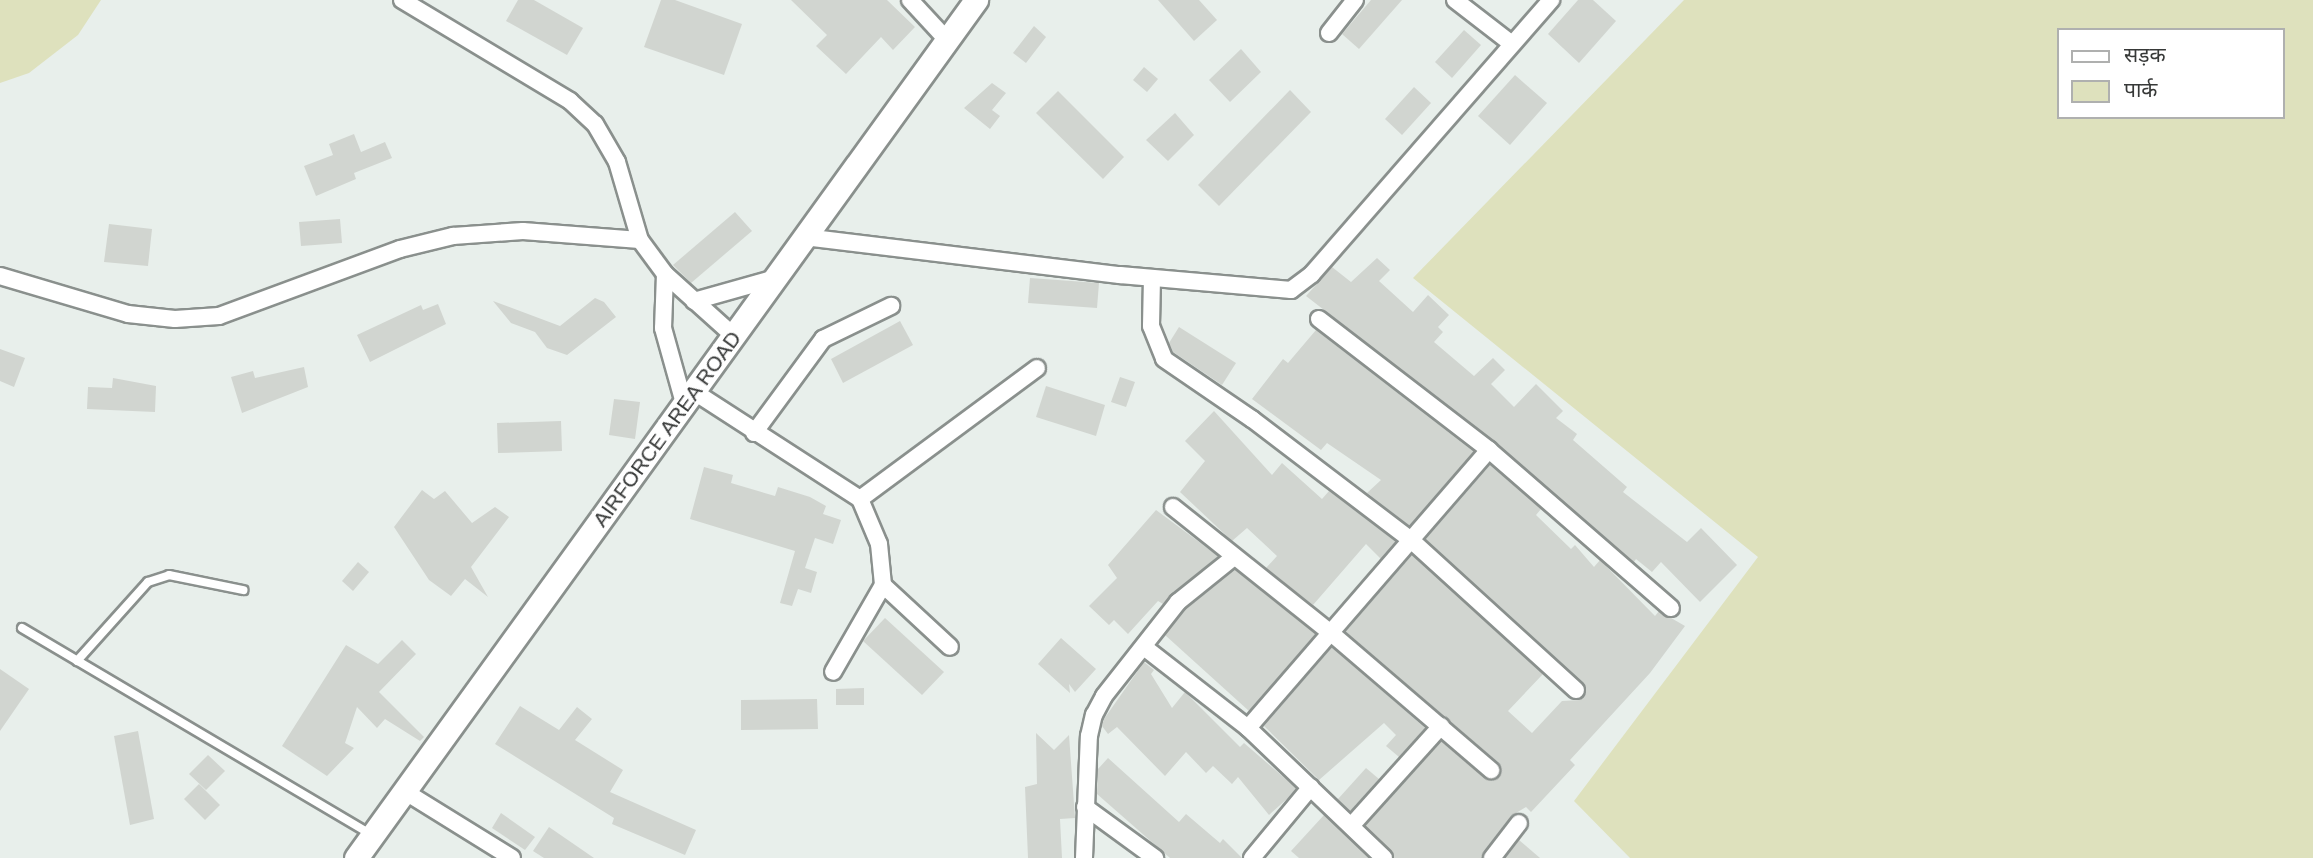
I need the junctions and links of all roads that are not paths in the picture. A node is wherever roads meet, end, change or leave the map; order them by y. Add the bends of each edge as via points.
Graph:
1 (402, 0) edge
2 (910, 0) edge
3 (976, 0) edge
4 (1355, 0) edge
5 (1455, 0) edge
6 (1551, 0) edge
7 (1329, 33) dead end
8 (947, 40) junction
9 (1512, 44) junction
10 (804, 237) junction
11 (640, 240) junction
12 (665, 274) junction
13 (0, 276) edge
14 (776, 278) junction
15 (1152, 278) junction
16 (694, 300) junction
17 (891, 306) dead end
18 (1319, 319) dead end
19 (735, 337) junction
20 (1037, 368) dead end
21 (689, 397) junction
22 (754, 433) junction
23 (1489, 450) junction
24 (860, 499) junction
25 (1174, 507) dead end
26 (1411, 540) junction
27 (1234, 556) junction
28 (883, 585) junction
29 (243, 590) dead end
30 (1671, 608) dead end
31 (22, 628) dead end
32 (1331, 633) junction
33 (950, 647) dead end
34 (1144, 647) junction
35 (76, 661) junction
36 (833, 672) dead end
37 (1576, 690) dead end
38 (1441, 726) junction
39 (1248, 728) junction
40 (1491, 770) dead end
41 (1311, 787) junction
42 (404, 791) junction
43 (1084, 807) junction
44 (1519, 823) dead end
45 (1352, 825) junction
46 (372, 835) junction
47 (356, 858) edge
48 (512, 858) edge
49 (1084, 858) edge
50 (1155, 858) edge
51 (1252, 858) edge
52 (1384, 858) edge
53 (1492, 858) edge

1 - 11 street via 570,101 595,124 617,162
2 - 8 street
3 - 8 street, AIRFORCE AREA ROAD
4 - 7 street
5 - 9 street
6 - 9 street
8 - 10 street, AIRFORCE AREA ROAD
9 - 15 street via 1312,274 1291,290
10 - 14 street, AIRFORCE AREA ROAD
10 - 15 street
11 - 12 street
11 - 13 street via 523,231 453,236 400,249 219,316 175,319 128,314
12 - 16 street
12 - 21 street via 663,328
14 - 16 street
14 - 19 street, AIRFORCE AREA ROAD
15 - 26 street via 1151,326 1164,359 1252,419
16 - 19 street
17 - 22 street via 823,339
18 - 23 street
19 - 21 street, AIRFORCE AREA ROAD
20 - 24 street
21 - 22 street
21 - 42 street, AIRFORCE AREA ROAD
22 - 24 street
23 - 26 street
23 - 30 street
24 - 28 street via 879,544
25 - 27 street
26 - 32 street
26 - 37 street
27 - 32 street
27 - 34 street via 1178,602
28 - 33 street
28 - 36 street
29 - 35 lane via 169,575 148,582
31 - 35 lane
32 - 38 street
32 - 39 street
34 - 39 street
34 - 43 street via 1094,716
35 - 46 lane
38 - 40 street
38 - 45 street
39 - 41 street
41 - 45 street
41 - 51 street
42 - 46 street, AIRFORCE AREA ROAD
42 - 48 street
43 - 49 street
43 - 50 street
44 - 53 street
45 - 52 street
46 - 47 street, AIRFORCE AREA ROAD

